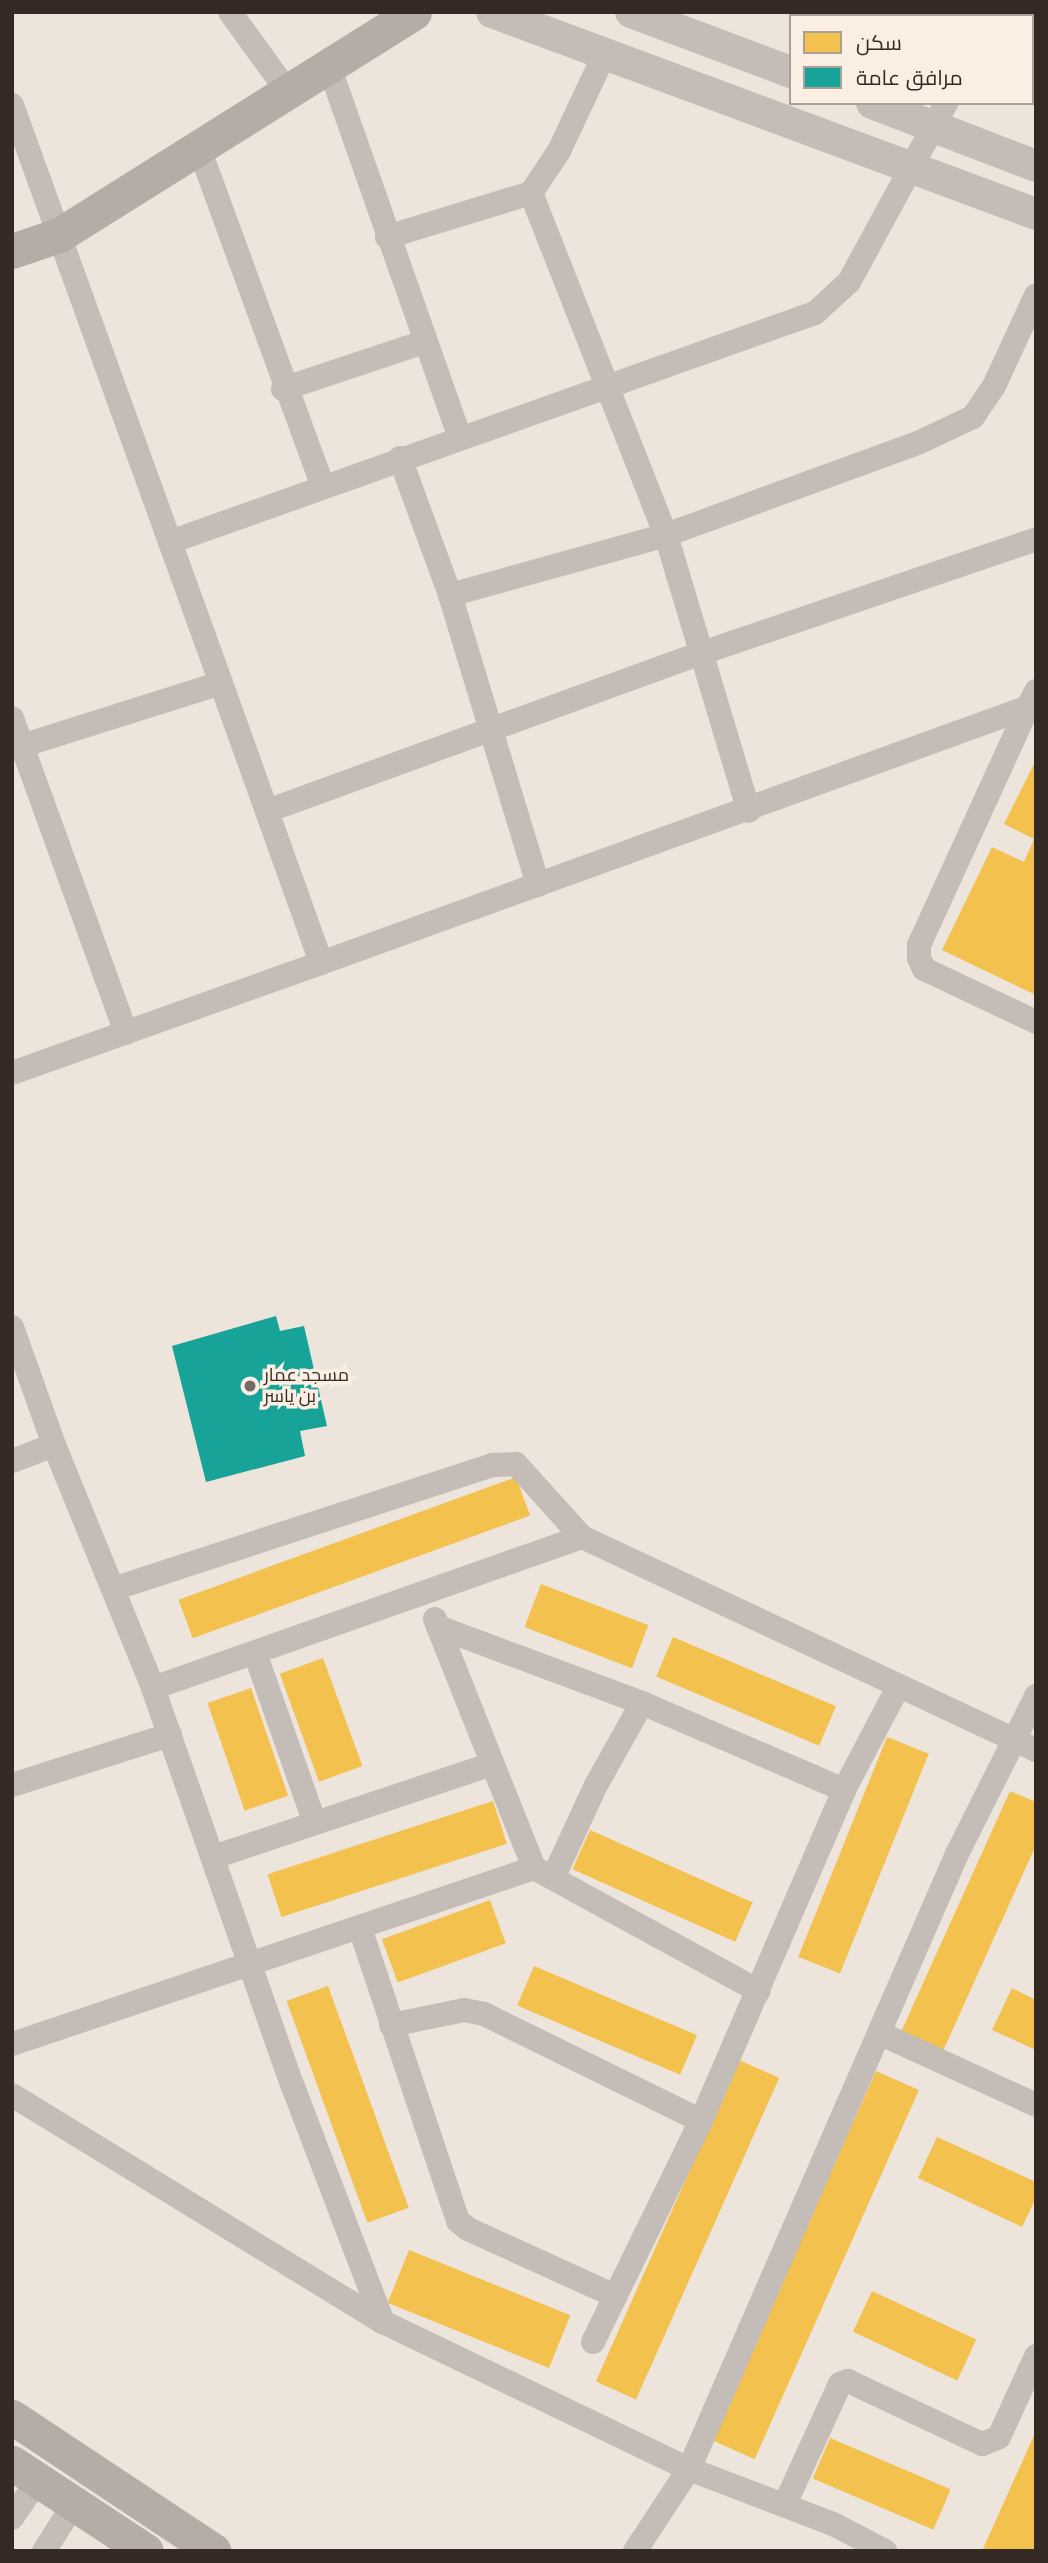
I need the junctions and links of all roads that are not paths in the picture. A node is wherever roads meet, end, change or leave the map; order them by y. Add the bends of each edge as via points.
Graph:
1 (230, 12) edge
2 (414, 12) edge
3 (492, 12) edge
4 (631, 12) edge
5 (606, 51) junction
6 (329, 66) junction
7 (789, 71) edge
8 (288, 93) junction
9 (12, 105) edge
10 (883, 105) edge
11 (940, 115) edge
12 (199, 148) junction
13 (1036, 166) edge
14 (911, 168) junction
15 (531, 193) junction
16 (1036, 214) edge
17 (59, 235) junction
18 (387, 237) junction
19 (12, 251) edge
20 (1036, 295) edge
21 (424, 342) junction
22 (606, 388) junction
23 (283, 389) junction
24 (458, 436) junction
25 (400, 458) junction
26 (322, 485) junction
27 (666, 535) junction
28 (1036, 539) edge
29 (170, 542) junction
30 (450, 595) junction
31 (699, 654) junction
32 (221, 683) junction
33 (1032, 699) edge
34 (12, 718) edge
35 (490, 729) junction
36 (17, 748) edge
37 (267, 811) junction
38 (749, 811) junction
39 (538, 885) junction
40 (321, 963) junction
41 (1036, 1022) edge
42 (126, 1033) junction
43 (12, 1073) edge
44 (12, 1327) edge
45 (54, 1445) junction
46 (12, 1461) edge
47 (582, 1537) junction
48 (113, 1589) junction
49 (424, 1595) junction
50 (438, 1627) junction
51 (255, 1653) junction
52 (153, 1688) junction
53 (898, 1688) junction
54 (1036, 1696) edge
55 (642, 1703) junction
56 (170, 1735) junction
57 (1025, 1745) edge
58 (492, 1764) junction
59 (12, 1785) edge
60 (844, 1790) junction
61 (315, 1823) junction
62 (214, 1857) junction
63 (543, 1873) junction
64 (359, 1928) junction
65 (250, 1961) junction
66 (759, 1991) junction
67 (391, 2025) junction
68 (878, 2032) junction
69 (12, 2044) edge
70 (12, 2095) edge
71 (1036, 2105) edge
72 (701, 2120) junction
73 (615, 2295) junction
74 (383, 2322) junction
75 (593, 2342) dead end
76 (1036, 2356) edge
77 (12, 2417) edge
78 (689, 2469) junction
79 (25, 2471) edge
80 (74, 2504) junction
81 (785, 2504) junction
82 (12, 2518) edge
83 (44, 2551) edge
84 (146, 2551) edge
85 (214, 2551) edge
86 (635, 2551) edge
87 (885, 2551) edge

1 - 8 street
2 - 6 main road
3 - 5 street
4 - 7 street
5 - 14 street
5 - 15 street via 559,151
6 - 8 main road
6 - 18 street
8 - 12 main road
9 - 17 street
10 - 11 street
11 - 13 street
11 - 14 street
12 - 17 main road
12 - 23 street
14 - 16 street
14 - 22 street via 849,282 832,301 796,320
15 - 18 street
15 - 22 street
17 - 19 main road
17 - 29 street
18 - 21 street
20 - 27 street via 994,386 973,417 918,443
21 - 23 street
21 - 24 street
22 - 24 street
22 - 27 street
23 - 26 street
24 - 25 street
25 - 26 street
25 - 30 street
26 - 29 street
27 - 30 street
27 - 31 street
28 - 31 street
29 - 32 street
30 - 35 street
31 - 35 street
31 - 38 street
32 - 36 street
32 - 37 street
33 - 38 street
33 - 41 street via 919,945 919,958 924,969
34 - 36 street
35 - 37 street
35 - 39 street
36 - 42 street
37 - 40 street
38 - 39 street
39 - 40 street
40 - 42 street
42 - 43 street
44 - 45 street
45 - 46 street
45 - 48 street
47 - 48 street via 516,1464 492,1465
47 - 49 street
47 - 53 street
48 - 52 street
49 - 50 street
49 - 51 street
50 - 55 street
50 - 58 street
51 - 52 street
51 - 61 street
52 - 56 street
53 - 57 street
53 - 60 street
54 - 57 street
55 - 60 street
55 - 63 street
56 - 59 street
56 - 62 street
57 - 68 street via 956,1856
58 - 61 street
58 - 63 street
60 - 66 street
61 - 62 street
62 - 65 street
63 - 64 street
63 - 66 street
64 - 65 street
64 - 67 street
65 - 69 street
65 - 74 street
66 - 72 street
67 - 72 street via 464,2010 484,2014
67 - 73 street via 458,2221
68 - 71 street
68 - 78 street
70 - 74 street
72 - 73 street
73 - 75 street
74 - 78 street
76 - 81 street via 999,2437 982,2444 848,2381 840,2384
77 - 85 main road
78 - 81 street
78 - 86 street
79 - 80 main road
79 - 82 street
80 - 83 street
80 - 84 main road
81 - 87 street

